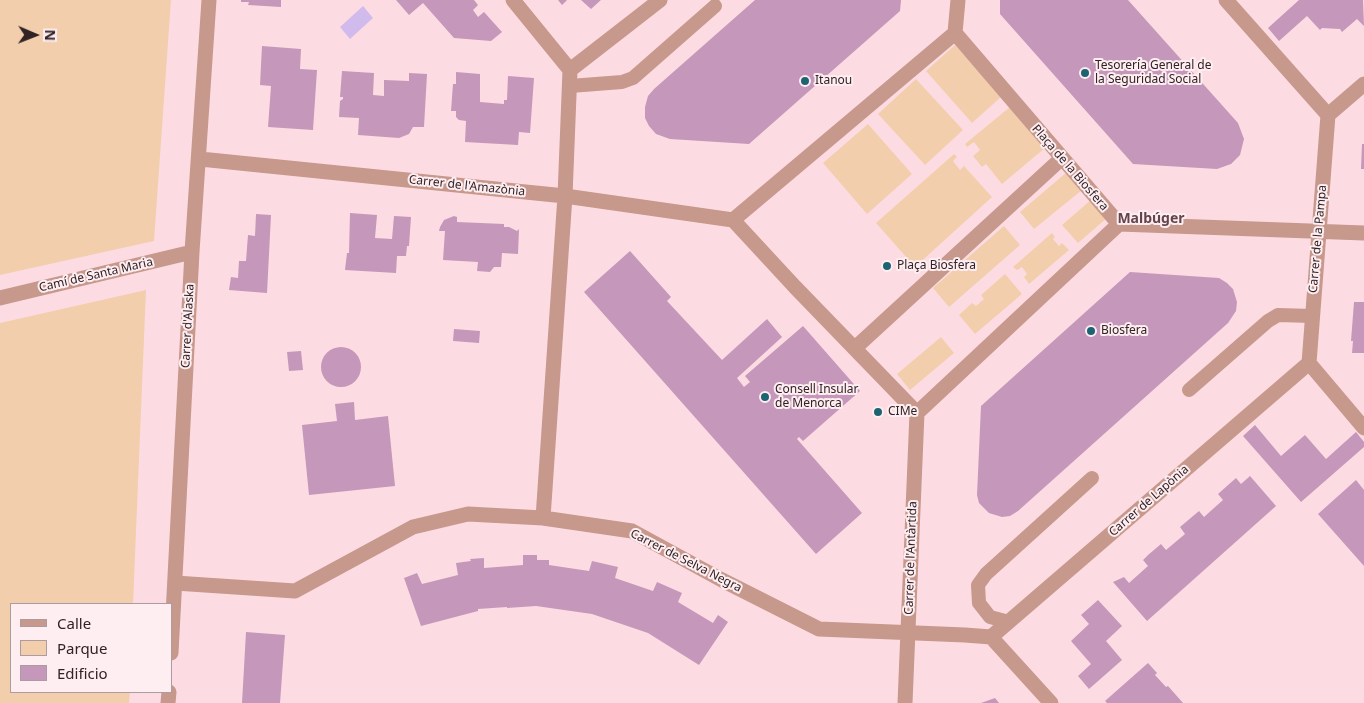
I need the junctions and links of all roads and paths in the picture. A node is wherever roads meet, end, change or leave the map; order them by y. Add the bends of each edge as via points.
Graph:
1 (209, 0) edge
2 (512, 0) edge
3 (660, 0) edge
4 (958, 0) edge
5 (1226, 0) edge
6 (715, 6) dead end
7 (955, 33) junction
8 (570, 70) junction
9 (1364, 84) edge
10 (570, 86) junction
11 (1328, 114) junction
12 (1062, 158) junction
13 (200, 159) junction
14 (565, 196) junction
15 (733, 220) junction
16 (1119, 224) junction
17 (1318, 230) junction
18 (1364, 233) edge
19 (192, 252) junction
20 (0, 298) edge
21 (1312, 316) junction
22 (855, 348) junction
23 (1309, 363) junction
24 (1189, 390) dead end
25 (917, 413) junction
26 (1364, 428) edge
27 (1092, 478) dead end
28 (543, 518) junction
29 (175, 583) junction
30 (1009, 622) junction
31 (908, 633) junction
32 (172, 636) edge
33 (991, 637) junction
34 (905, 703) edge
35 (1051, 703) edge

1 - 13 street, Carrer d'Alaska
2 - 8 street
3 - 8 street
4 - 7 street
5 - 11 street
6 - 10 lane via 633,78 622,82
7 - 12 street, Plaça de la Biosfera
7 - 15 street
8 - 10 street
9 - 11 street
10 - 14 street
11 - 17 street, Carrer de la Pampa
12 - 16 street, Plaça de la Biosfera
12 - 22 street
13 - 14 street, Carrer de l'Amazònia
13 - 19 street, Carrer d'Alaska
14 - 15 street, Carrer de l'Amazònia
14 - 28 street
15 - 22 street
16 - 17 street
16 - 25 street
17 - 18 street
17 - 21 street, Carrer de la Pampa
19 - 20 street, Camí de Santa Maria
19 - 29 street, Carrer d'Alaska
21 - 23 street, Carrer de la Pampa
21 - 24 lane via 1278,316 1268,321
22 - 25 street
23 - 26 street
23 - 30 street, Carrer de Lapònia
25 - 31 street, Carrer de l'Antàrtida
27 - 30 lane via 986,574 978,585 979,603 990,617
28 - 29 street, Carrer de Selva Negra via 468,514 413,527 295,591
28 - 31 street, Carrer de Selva Negra via 632,531 819,629
29 - 32 street, Carrer d'Alaska
30 - 33 street, Carrer de Lapònia
31 - 33 street, Carrer de Selva Negra
31 - 34 street, Carrer de l'Antàrtida
33 - 35 street

